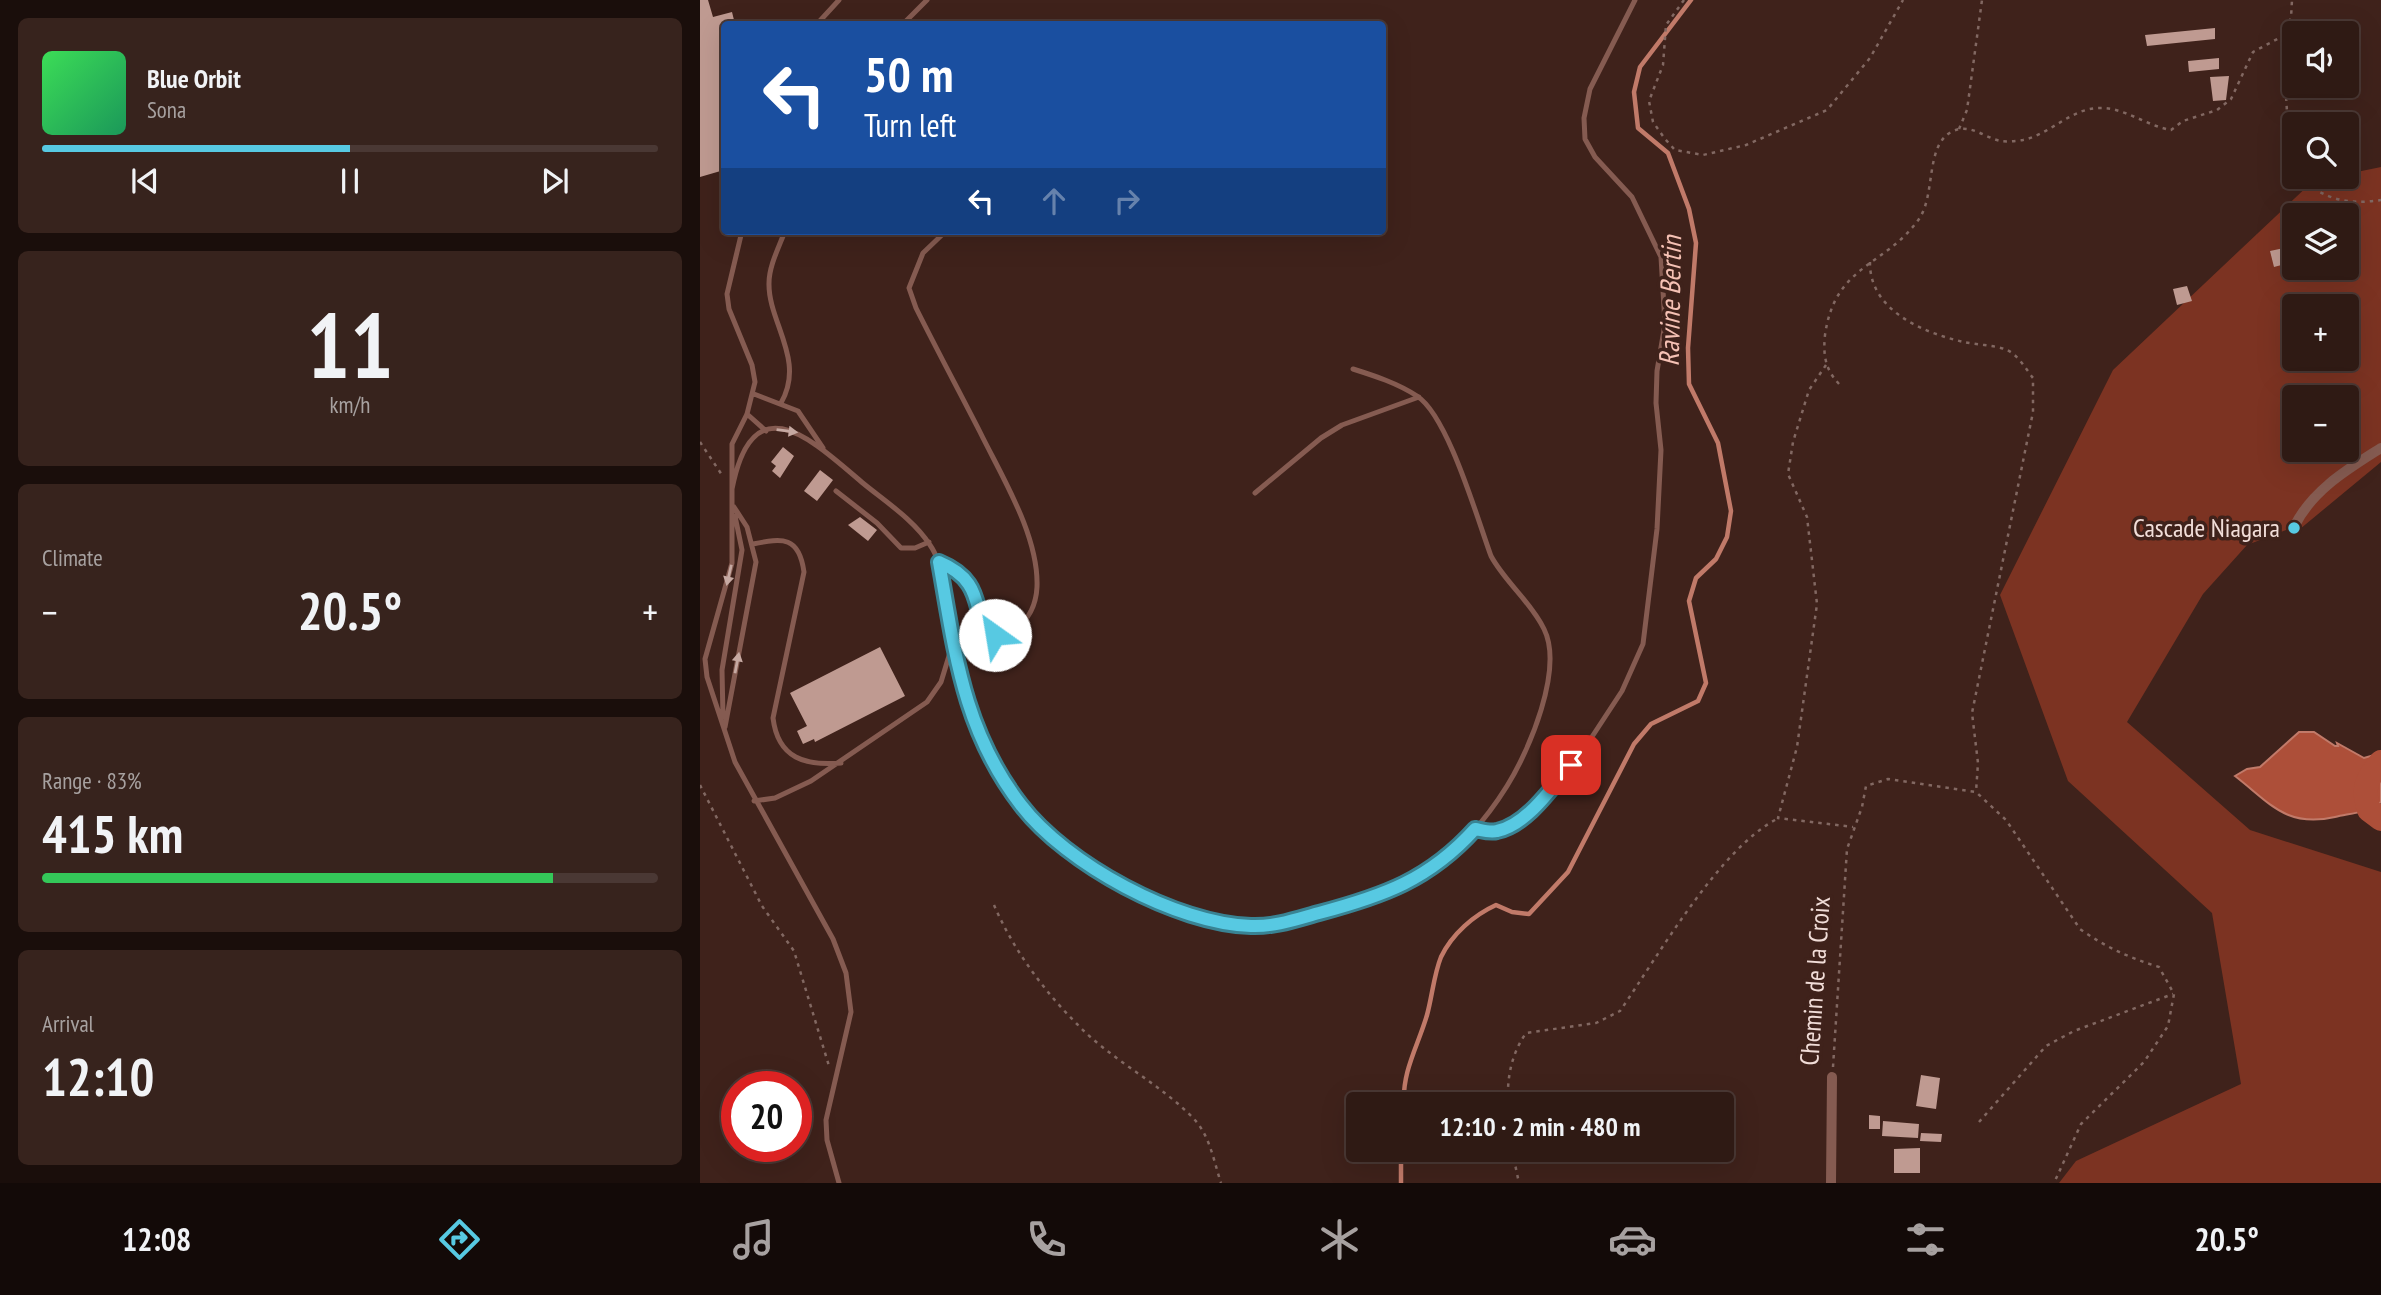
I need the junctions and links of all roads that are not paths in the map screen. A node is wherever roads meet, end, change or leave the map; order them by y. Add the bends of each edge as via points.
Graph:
1 (839, 0) edge
2 (927, 0) edge
3 (1635, 0) edge
4 (820, 21) edge
5 (906, 21) edge
6 (741, 235) edge
7 (784, 235) edge
8 (942, 235) edge
9 (1353, 369) dead end
10 (754, 394) junction
11 (1419, 397) junction
12 (781, 403) junction
13 (747, 414) junction
14 (766, 431) junction
15 (2381, 448) edge
16 (825, 451) junction
17 (732, 489) junction
18 (836, 491) dead end
19 (1255, 493) dead end
20 (733, 507) junction
21 (2294, 527) dead end
22 (929, 542) junction
23 (753, 544) junction
24 (939, 562) junction
25 (953, 639) junction
26 (725, 730) junction
27 (841, 763) junction
28 (754, 801) junction
29 (1475, 829) junction
30 (1832, 1077) road end
31 (839, 1183) edge
32 (1831, 1183) edge

1 - 4 lane
2 - 5 lane
3 - 29 lane via 1590,89 1584,118 1585,139 1595,157 1632,197 1661,257 1665,324 1656,403 1661,463 1643,645 1614,703 1545,797 1496,832
6 - 10 lane via 727,294 752,365
7 - 12 lane via 768,280 788,356 789,390
8 - 24 lane via 923,253 909,288 1018,508 1035,561 1037,586 1029,616 1008,635 988,632 966,577
9 - 11 lane
10 - 12 lane
10 - 13 lane
11 - 19 lane via 1342,425
11 - 29 lane via 1433,412 1449,444 1500,572 1543,626 1549,642 1550,663 1542,699 1520,764
12 - 16 lane via 805,419
13 - 14 lane
13 - 17 lane via 732,444
14 -> 16 lane via 800,432
14 - 17 lane via 744,448
15 - 21 street via 2323,488
16 - 22 lane
17 - 20 lane
18 - 22 lane via 901,548
20 - 23 lane
20 - 26 lane via 742,550 722,670
20 -> 26 lane via 729,578 705,659
22 - 24 lane
26 -> 23 lane via 756,562
23 - 27 lane via 778,539 789,542 802,559 804,572 773,718 775,730 797,758 813,765
24 - 25 lane
25 - 27 lane via 948,666 927,702
25 - 29 lane via 969,712 1021,806 1056,841 1093,868 1133,891 1180,909 1230,924 1275,925 1376,898 1421,877
26 - 28 lane
27 - 28 lane via 775,798
28 - 31 lane via 833,939 846,972 851,1012 826,1121
30 - 32 street, Chemin de la Croix

